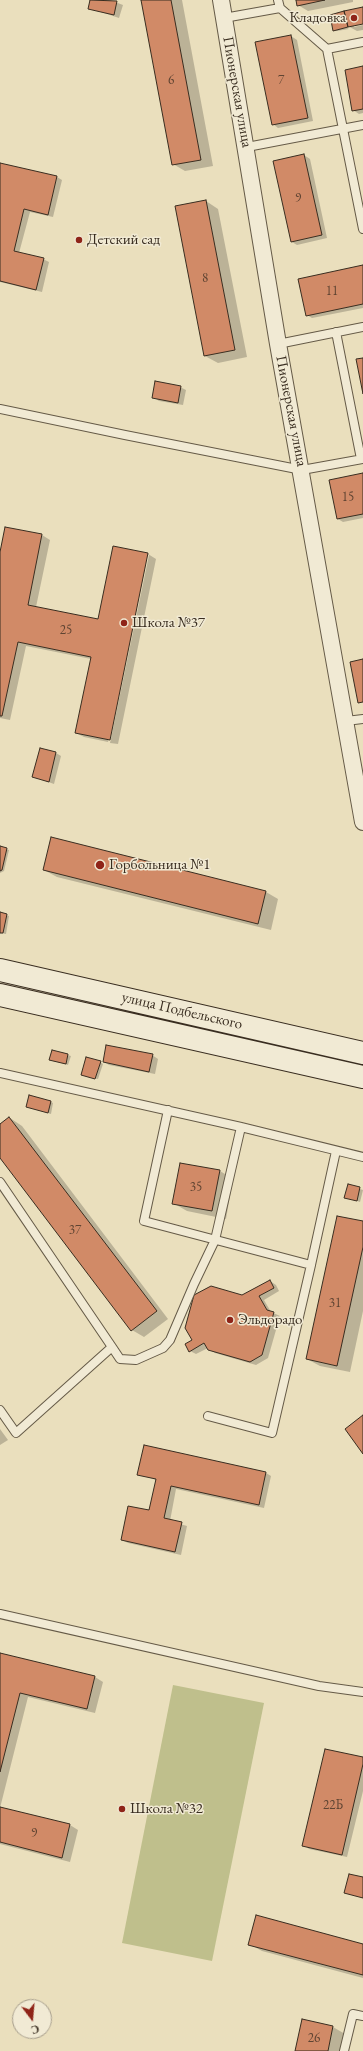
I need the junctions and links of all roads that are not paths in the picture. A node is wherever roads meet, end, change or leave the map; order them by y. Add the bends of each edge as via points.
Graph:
1 (222, 0) edge
2 (279, 4) edge
3 (224, 18) junction
4 (363, 42) edge
5 (327, 49) junction
6 (363, 125) edge
7 (342, 129) junction
8 (247, 147) junction
9 (363, 229) edge
10 (363, 327) edge
11 (336, 332) junction
12 (278, 344) junction
13 (0, 409) edge
14 (362, 459) edge
15 (302, 470) junction
16 (363, 719) edge
17 (346, 721) junction
18 (363, 822) edge
19 (0, 970) edge
20 (0, 995) edge
21 (363, 1053) edge
22 (0, 1073) edge
23 (363, 1077) edge
24 (168, 1110) junction
25 (241, 1126) junction
26 (336, 1151) junction
27 (363, 1157) edge
28 (0, 1182) edge
29 (215, 1240) junction
30 (311, 1265) junction
31 (112, 1347) junction
32 (0, 1410) edge
33 (208, 1416) dead end
34 (0, 1614) edge
35 (363, 1692) edge
36 (363, 2016) edge
37 (344, 2051) edge

1 - 3 street, Пионерская улица
2 - 3 lane
2 - 5 lane
3 - 8 street, Пионерская улица
4 - 5 lane
5 - 7 lane
6 - 7 lane
7 - 8 lane
7 - 9 lane
8 - 12 street, Пионерская улица
10 - 11 lane
11 - 12 lane
11 - 14 lane
12 - 15 street, Пионерская улица
13 - 15 lane
14 - 15 lane
15 - 17 street, Пионерская улица
16 - 17 lane
17 - 18 street, Пионерская улица
19 - 21 main road, улица Подбельского
20 - 23 main road, улица Подбельского
22 - 24 lane
24 - 25 lane
24 - 29 lane via 144,1221
25 - 26 lane
25 - 29 lane
26 - 27 lane
26 - 30 lane
28 - 31 lane
29 - 30 lane
29 - 31 lane via 170,1340 162,1348 136,1360 120,1359
30 - 33 lane via 272,1433
31 - 32 lane via 16,1433
34 - 35 lane via 304,1682
36 - 37 lane via 353,2014

